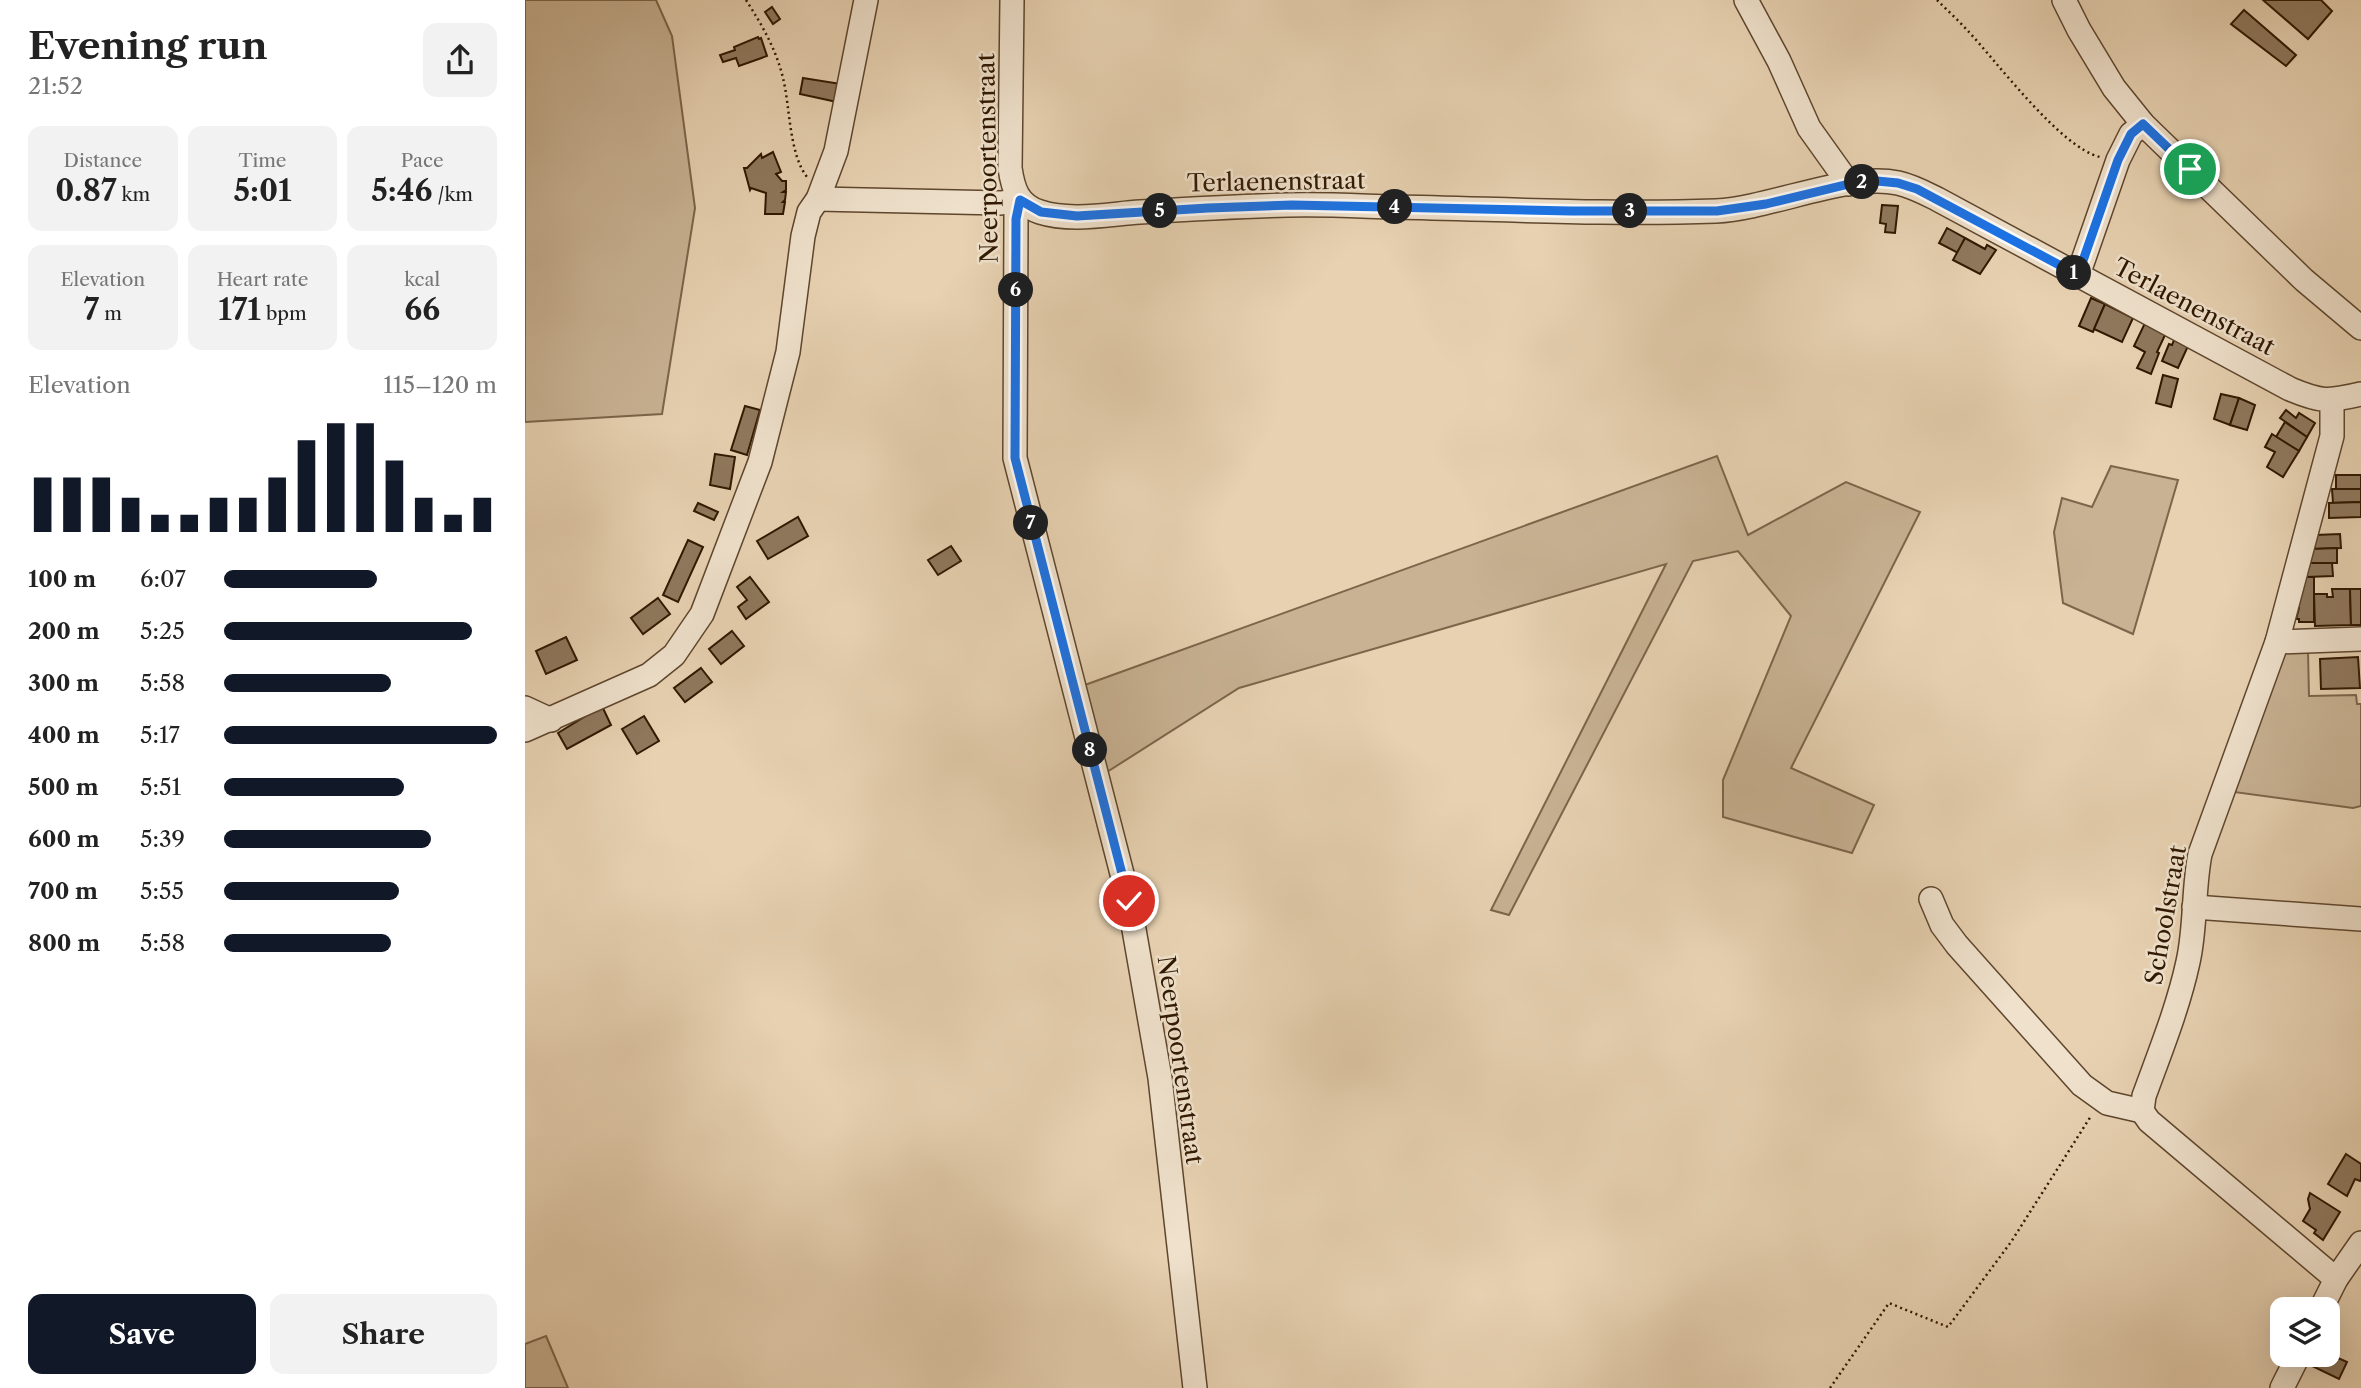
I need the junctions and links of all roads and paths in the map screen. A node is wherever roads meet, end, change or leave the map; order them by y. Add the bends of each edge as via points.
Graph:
1 (746, 0) edge
2 (866, 0) edge
3 (1012, 0) edge
4 (1747, 0) edge
5 (1937, 0) edge
6 (2064, 0) edge
7 (2143, 124) junction
8 (2118, 160) junction
9 (1849, 184) junction
10 (819, 194) junction
11 (1020, 200) junction
12 (2078, 275) junction
13 (2361, 328) edge
14 (2361, 394) edge
15 (2332, 401) junction
16 (2361, 639) edge
17 (2277, 642) junction
18 (525, 708) edge
19 (551, 720) junction
20 (525, 730) edge
21 (1931, 898) dead end
22 (2194, 907) junction
23 (2361, 919) edge
24 (2101, 1099) junction
25 (2143, 1111) junction
26 (2361, 1242) edge
27 (2336, 1279) junction
28 (2327, 1297) edge
29 (2292, 1367) edge
30 (1195, 1388) edge
31 (1830, 1388) edge
32 (2282, 1388) edge

1 - 10 path via 776,55 801,170
2 - 10 street via 836,152
3 - 11 street, Neerpoortenstraat via 1010,168
4 - 9 street via 1809,128
5 - 8 path via 2071,141 2095,156
6 - 7 street via 2114,88
7 - 8 street via 2131,134
7 - 13 street via 2304,281
8 - 12 street
9 - 11 street, Terlaenenstraat via 1717,211 1292,205 1077,216 1041,212
9 - 12 street, Terlaenenstraat via 1877,181 1917,189
10 - 11 street
10 - 19 street via 803,236 788,352 760,462 702,614 674,655 649,675
11 - 30 street, Neerpoortenstraat via 1016,219 1015,458 1129,901 1160,1078
12 - 15 street, Terlaenenstraat via 2290,389
14 - 15 street, Terlaenenstraat
15 - 17 street, Schoolstraat via 2332,436
16 - 17 street
17 - 22 street, Schoolstraat via 2200,854
18 - 19 street
19 - 20 street
21 - 24 street via 1957,945 2082,1085
22 - 23 street
22 - 25 street, Schoolstraat via 2189,961
24 - 25 street
24 - 31 path via 2011,1242 1948,1327 1889,1303
25 - 27 street via 2149,1121
26 - 27 street
27 - 28 street
29 - 32 street

